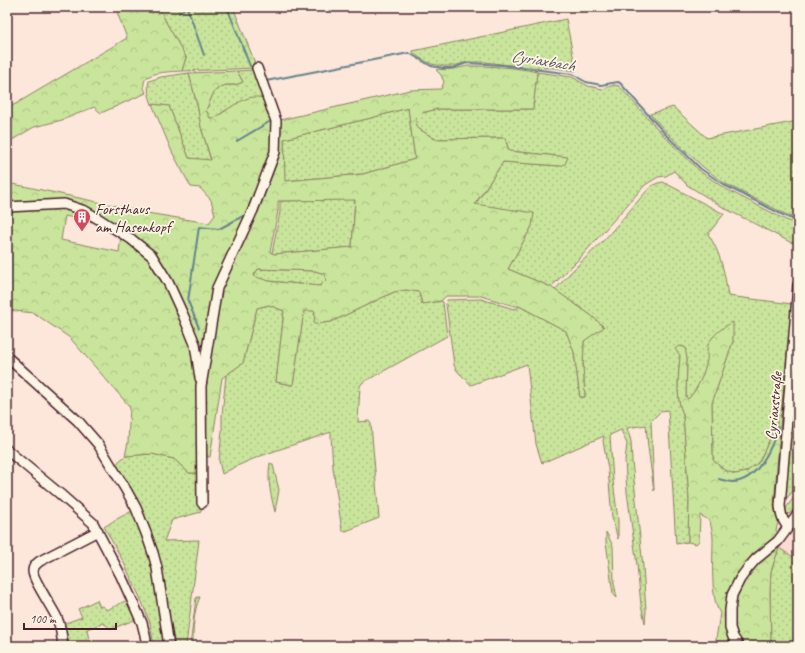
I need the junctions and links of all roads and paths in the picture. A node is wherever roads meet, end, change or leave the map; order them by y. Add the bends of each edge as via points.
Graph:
1 (256, 68) dead end
2 (7, 207) edge
3 (798, 285) edge
4 (7, 357) edge
5 (201, 386) junction
6 (7, 450) edge
7 (202, 503) dead end
8 (798, 514) edge
9 (789, 527) junction
10 (98, 531) junction
11 (63, 646) edge
12 (147, 646) edge
13 (169, 646) edge
14 (739, 646) edge

1 - 5 street via 276,121 275,152 253,210 218,288
2 - 5 street via 64,204 85,211 131,239 152,256 168,282 184,317 194,344
3 - 9 street, Cyriaxstraße via 780,506 782,518
4 - 13 street via 78,421 98,444 126,490 136,508 153,554
5 - 7 street
6 - 10 street via 90,520
8 - 9 street
9 - 14 street via 778,541 748,568 732,595 730,628
10 - 11 street via 40,561 34,567 36,579 58,620
10 - 12 street via 142,623

